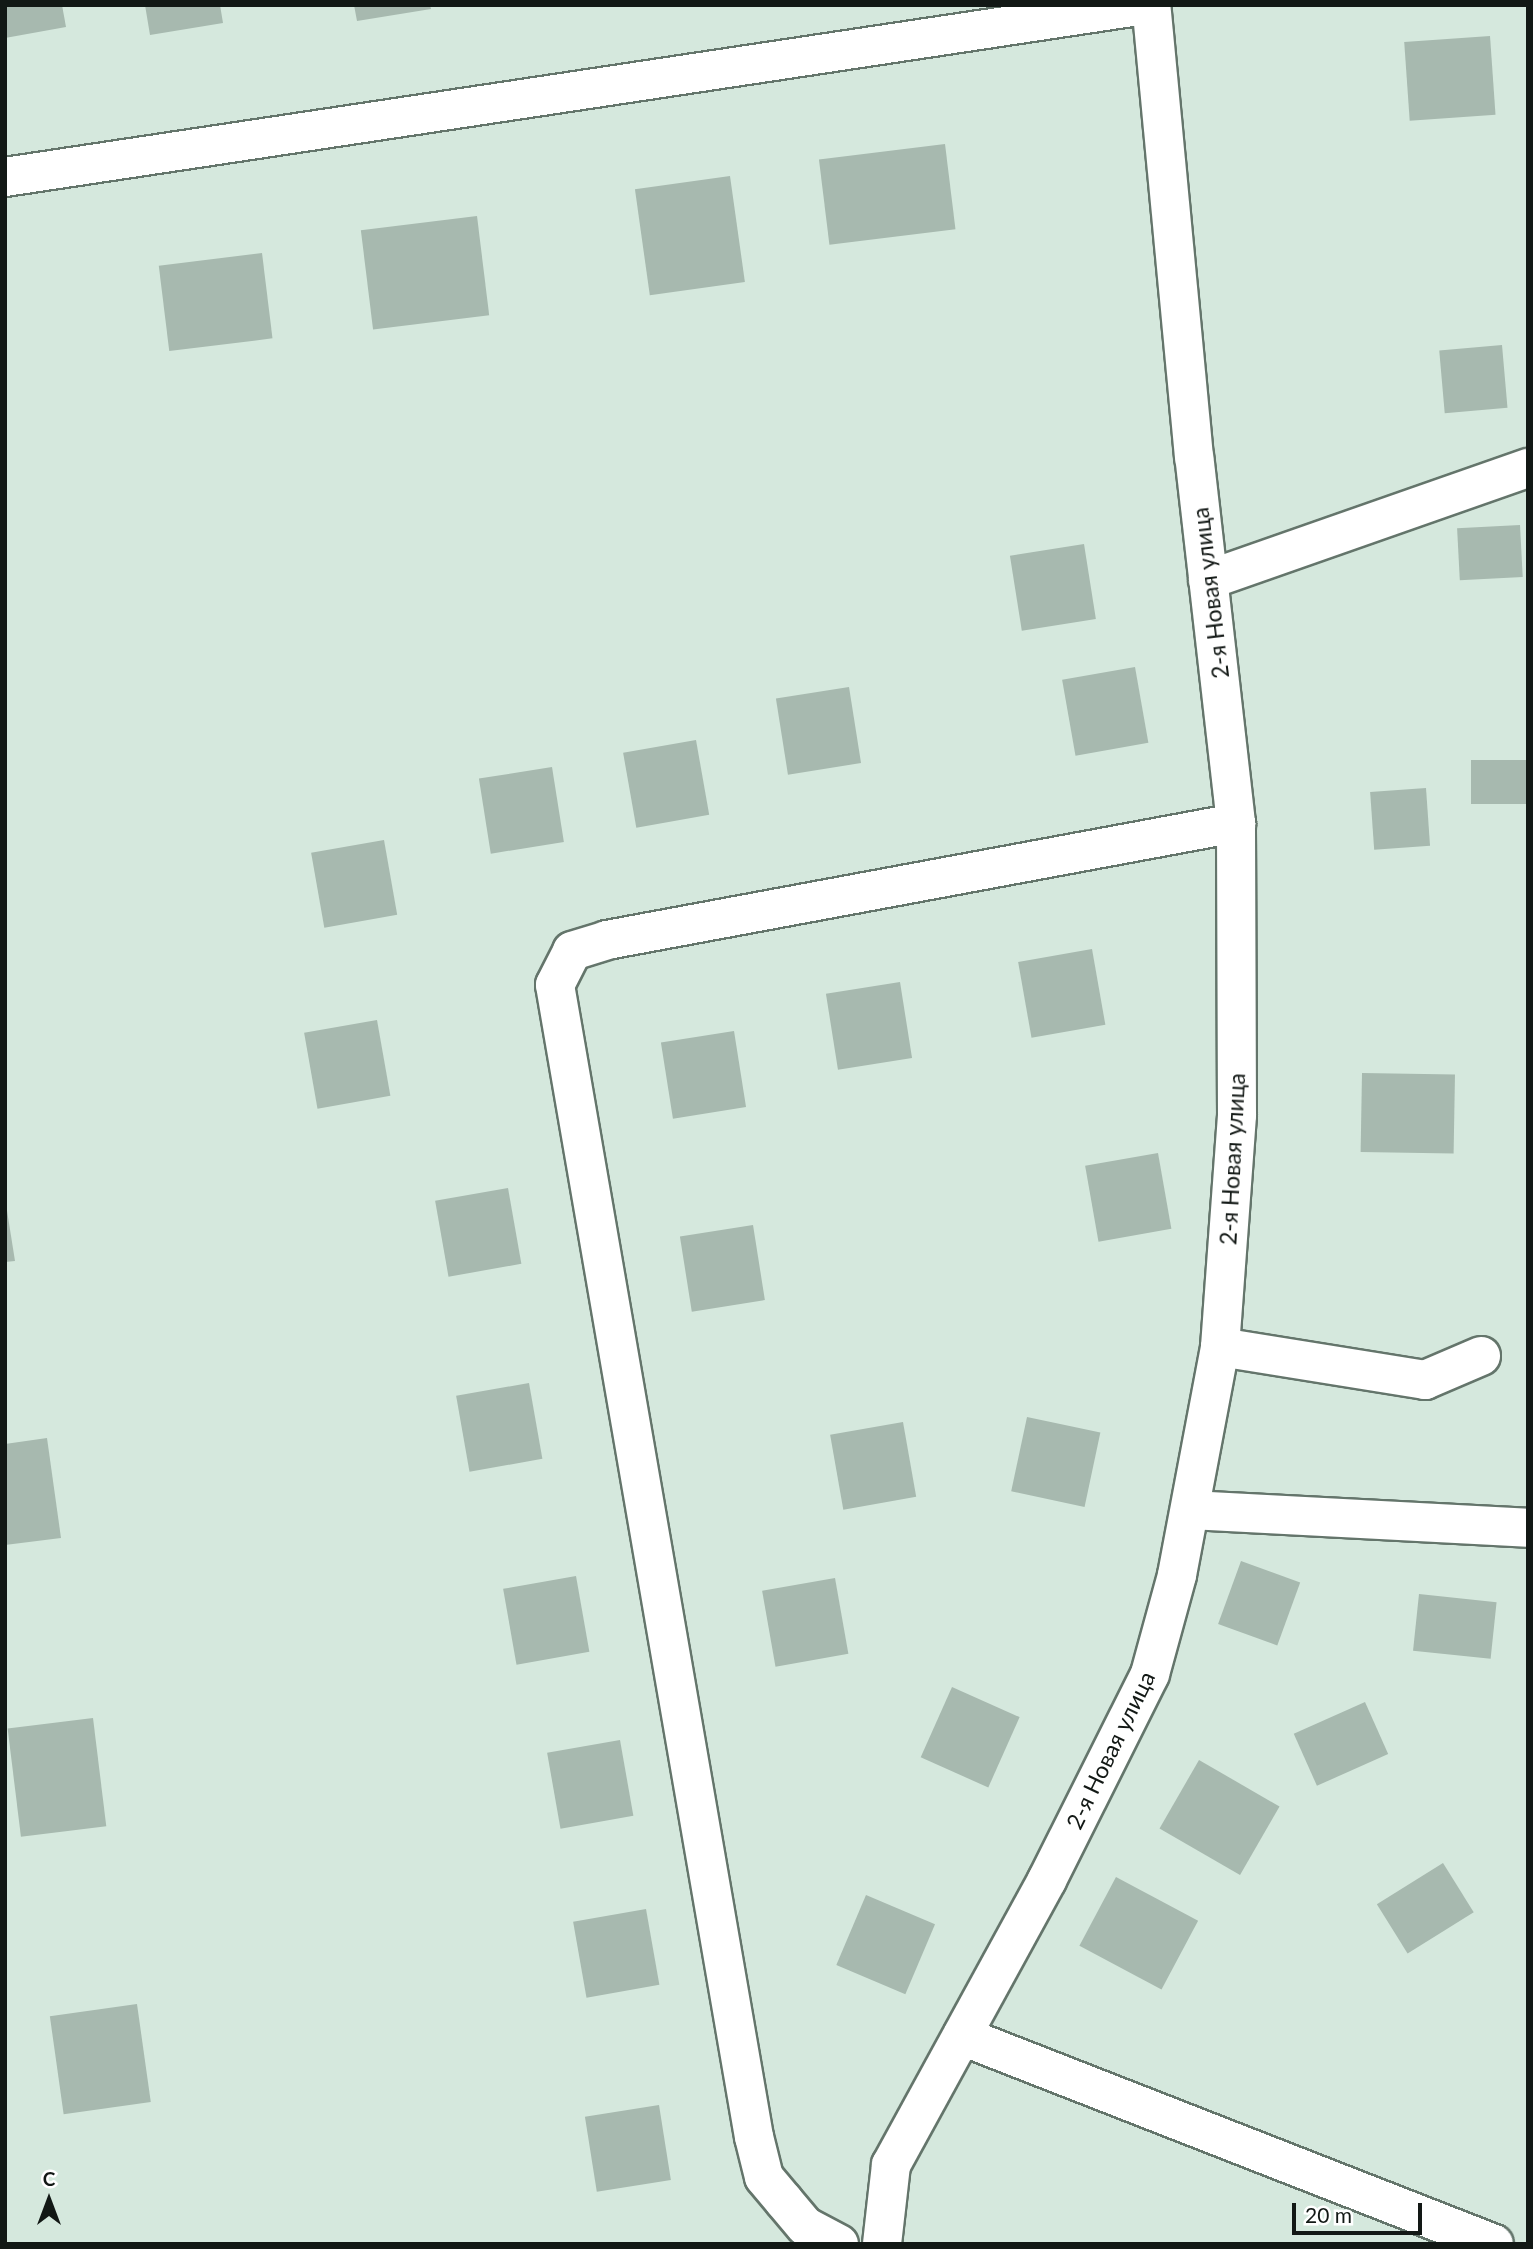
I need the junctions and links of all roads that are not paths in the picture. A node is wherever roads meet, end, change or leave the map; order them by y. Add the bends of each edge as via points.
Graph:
1 (1144, 5) edge
2 (1151, 5) edge
3 (5, 177) edge
4 (1528, 468) edge
5 (1208, 580) junction
6 (1236, 823) junction
7 (1220, 1347) junction
8 (1481, 1356) dead end
9 (1190, 1510) junction
10 (1528, 1528) edge
11 (962, 2036) junction
12 (833, 2243) edge
13 (882, 2244) edge
14 (1494, 2244) edge

1 - 3 street
2 - 5 street, 2-я Новая улица
4 - 5 street
5 - 6 street, 2-я Новая улица
6 - 7 street, 2-я Новая улица via 1237,1115
6 - 12 street via 607,940 572,951 555,985 754,2137 764,2177 805,2226
7 - 8 street via 1425,1380
7 - 9 street, 2-я Новая улица
9 - 10 street
9 - 11 street, 2-я Новая улица via 1150,1674 1047,1880
11 - 13 street, 2-я Новая улица via 891,2165
11 - 14 street

